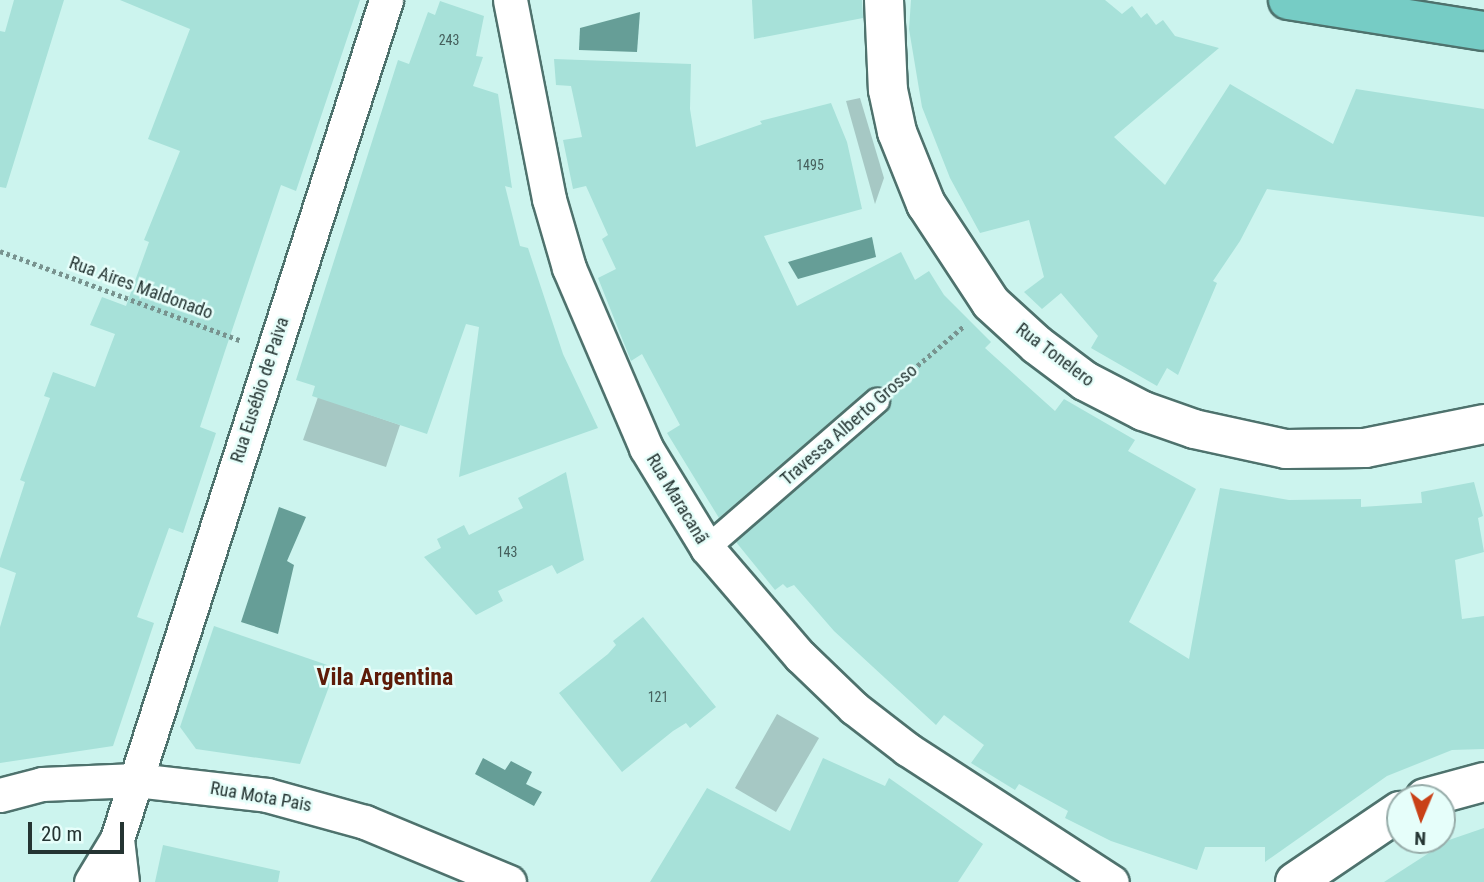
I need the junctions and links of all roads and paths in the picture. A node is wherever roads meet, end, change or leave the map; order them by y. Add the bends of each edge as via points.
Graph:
1 (386, 0) edge
2 (510, 0) edge
3 (884, 0) edge
4 (1288, 0) edge
5 (1484, 31) edge
6 (0, 251) edge
7 (992, 303) junction
8 (272, 352) junction
9 (877, 401) joint
10 (1484, 425) edge
11 (707, 548) junction
12 (136, 780) junction
13 (1484, 782) edge
14 (1456, 790) edge
15 (0, 795) edge
16 (1386, 820) edge
17 (117, 839) junction
18 (1067, 866) edge
19 (91, 882) edge
20 (122, 882) edge
21 (509, 882) edge
22 (1112, 882) edge
23 (1295, 882) edge

1 - 8 street, Rua Eusébio de Paiva
2 - 11 street, Rua Maracanã via 549,199 569,268 646,448
3 - 7 street, Rua Tonelero via 883,58 901,145 942,232
4 - 5 main road
6 - 8 path, Rua Aires Maldonado
7 - 9 path, Travessa Alberto Grosso
7 - 10 street, Rua Tonelero via 1085,381 1143,411 1256,445 1365,448
8 - 12 street, Rua Eusébio de Paiva
9 - 11 street, Travessa Alberto Grosso
11 - 18 street, Rua Maracanã via 800,656 854,708
12 - 15 street, Rua Mota Pais via 42,783
12 - 17 street, Rua Eusébio de Paiva
12 - 21 street, Rua Mota Pais via 227,788 316,806
13 - 14 street
16 - 23 street
17 - 19 street
17 - 20 street
18 - 22 street, Rua Maracanã

